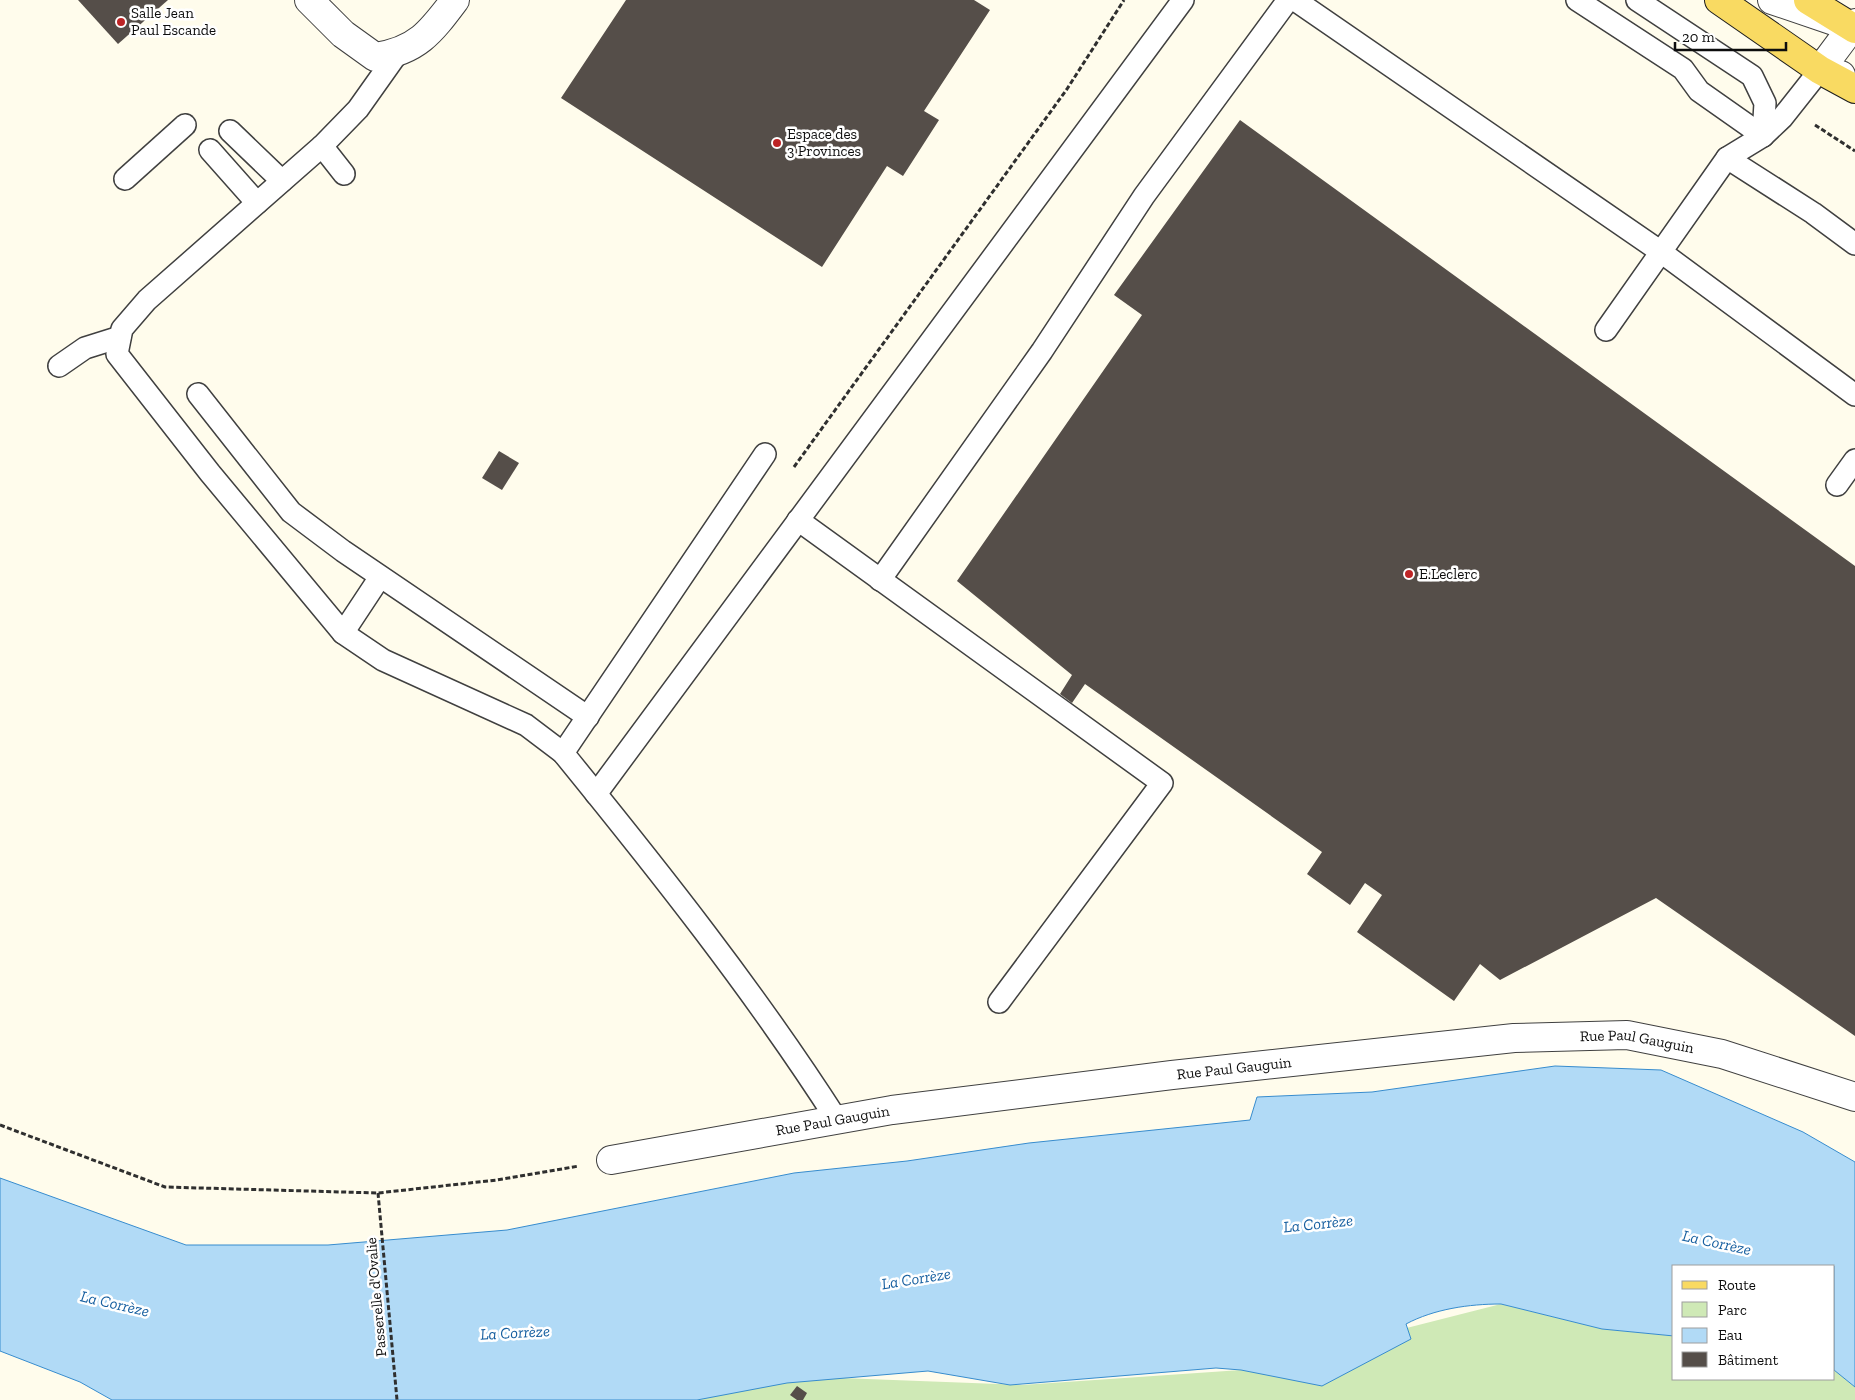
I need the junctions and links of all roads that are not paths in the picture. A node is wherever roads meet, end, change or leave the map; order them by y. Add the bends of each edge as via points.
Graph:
1 (309, 0) edge
2 (455, 0) edge
3 (1183, 0) edge
4 (1288, 0) edge
5 (1295, 0) edge
6 (1577, 0) edge
7 (1636, 0) edge
8 (1719, 0) edge
9 (1772, 0) edge
10 (1808, 0) edge
11 (1854, 26) edge
12 (397, 54) junction
13 (1820, 70) junction
14 (1855, 79) edge
15 (1855, 89) edge
16 (185, 125) dead end
17 (230, 131) dead end
18 (1763, 136) junction
19 (322, 146) junction
20 (210, 150) dead end
21 (1727, 158) junction
22 (344, 174) dead end
23 (125, 179) dead end
24 (282, 181) junction
25 (257, 203) junction
26 (1855, 244) edge
27 (1661, 252) junction
28 (1606, 330) dead end
29 (120, 337) junction
30 (59, 366) dead end
31 (198, 394) dead end
32 (1855, 395) edge
33 (765, 454) dead end
34 (1855, 460) edge
35 (1837, 485) dead end
36 (798, 520) junction
37 (380, 577) junction
38 (880, 580) junction
39 (343, 634) junction
40 (588, 717) junction
41 (564, 753) junction
42 (596, 794) junction
43 (999, 1002) dead end
44 (1855, 1097) edge
45 (837, 1120) junction
46 (610, 1160) road end

1 - 12 street via 343,34 375,57
2 - 12 street via 430,33
3 - 36 lane
4 - 38 lane via 1144,196 1042,351
5 - 27 lane
6 - 18 lane via 1683,69 1699,91
7 - 18 lane via 1752,76 1765,103
8 - 13 main road
9 - 11 street
10 - 11 main road
11 - 13 street
12 - 19 lane via 358,109
13 - 14 street
13 - 15 main road
13 - 18 lane via 1782,118
16 - 23 lane
17 - 24 lane
18 - 21 lane
19 - 22 lane
19 - 24 lane
20 - 25 lane
21 - 26 lane
21 - 27 lane
24 - 25 lane
25 - 29 lane via 147,300 122,329
27 - 28 lane
27 - 32 lane
29 - 30 lane via 85,348
29 - 39 lane via 118,354 210,473
31 - 37 lane via 290,512
33 - 40 lane
34 - 35 lane
36 - 38 lane
36 - 42 lane
37 - 39 lane
37 - 40 lane
38 - 43 lane via 1162,783
39 - 41 lane via 383,660 526,725
40 - 41 lane
41 - 42 lane
42 - 45 lane via 756,1002
44 - 45 street, Rue Paul Gauguin via 1722,1054 1628,1034 1514,1038 1163,1076 892,1110
45 - 46 street, Rue Paul Gauguin

